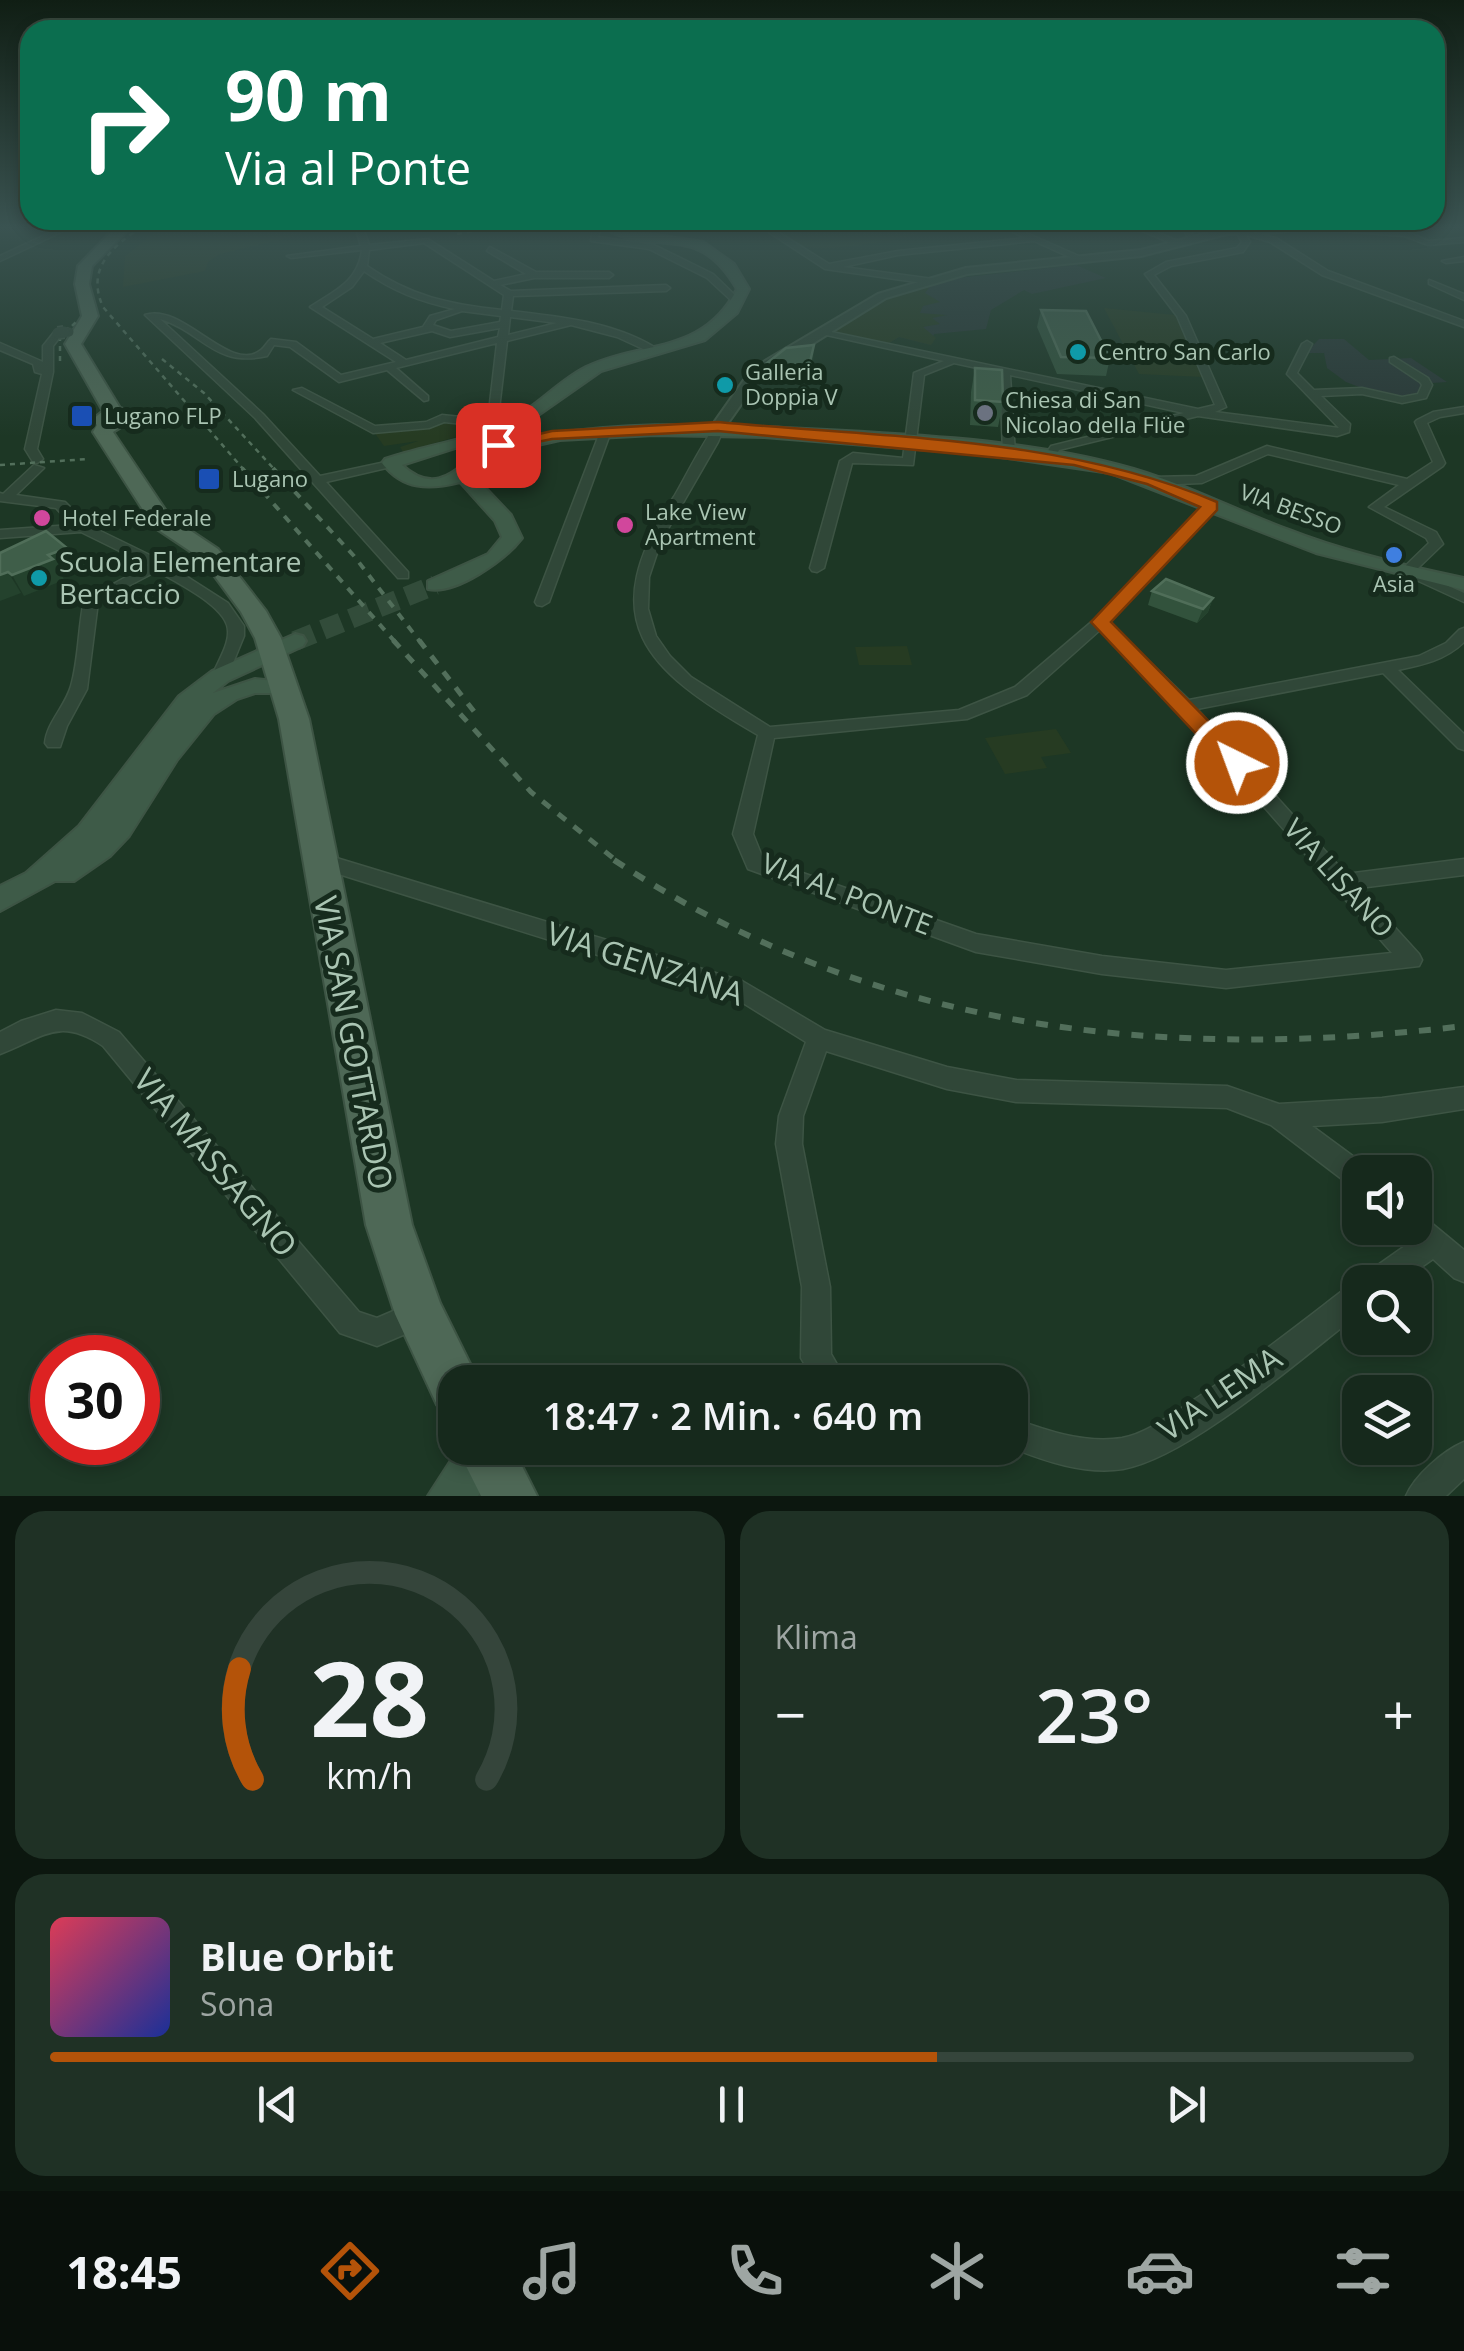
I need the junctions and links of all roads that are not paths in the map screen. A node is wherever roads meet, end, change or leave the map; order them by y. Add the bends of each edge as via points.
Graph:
1 (85, 297) edge
2 (333, 297) edge
3 (414, 297) edge
4 (509, 297) edge
5 (732, 297) edge
6 (740, 297) edge
7 (881, 297) edge
8 (1167, 297) edge
9 (1388, 297) edge
10 (738, 302) junction
11 (478, 309) junction
12 (507, 310) junction
13 (576, 321) junction
14 (1464, 324) edge
15 (502, 325) junction
16 (429, 328) junction
17 (68, 332) junction
18 (825, 332) junction
19 (500, 340) junction
20 (374, 342) junction
21 (1307, 344) dead end
22 (0, 346) edge
23 (657, 352) junction
24 (956, 360) junction
25 (1394, 360) dead end
26 (406, 364) junction
27 (390, 368) junction
28 (48, 372) junction
29 (1006, 372) junction
30 (345, 379) junction
31 (298, 390) dead end
32 (356, 391) dead end
33 (1311, 393) junction
34 (424, 398) dead end
35 (1464, 410) edge
36 (1200, 413) junction
37 (497, 427) junction
38 (718, 427) junction
39 (604, 434) junction
40 (910, 443) junction
41 (1009, 454) junction
42 (1049, 458) junction
43 (391, 463) junction
44 (464, 476) junction
45 (320, 480) junction
46 (1153, 481) junction
47 (1407, 484) junction
48 (3, 497) edge
49 (1211, 506) junction
50 (83, 528) junction
51 (0, 534) edge
52 (159, 565) junction
53 (817, 568) dead end
54 (1406, 572) junction
55 (403, 575) dead end
56 (1464, 584) edge
57 (435, 585) tunnel mouth
58 (1464, 598) edge
59 (542, 602) dead end
60 (1100, 622) junction
61 (1464, 632) edge
62 (284, 645) junction
63 (1388, 669) junction
64 (220, 676) junction
65 (286, 688) junction
66 (1186, 706) junction
67 (767, 733) junction
68 (54, 743) dead end
69 (1464, 744) edge
70 (318, 860) junction
71 (1464, 866) edge
72 (1343, 882) junction
73 (0, 900) edge
74 (1411, 960) joint
75 (819, 1038) junction
76 (0, 1044) edge
77 (1464, 1098) edge
78 (1280, 1116) junction
79 (1342, 1162) edge
80 (1432, 1241) edge
81 (1413, 1245) edge
82 (1394, 1265) edge
83 (1464, 1268) edge
84 (1342, 1308) edge
85 (419, 1314) junction
86 (444, 1365) edge
87 (824, 1365) edge
88 (1028, 1439) edge
89 (1464, 1458) edge
90 (473, 1465) edge
91 (494, 1465) edge
92 (451, 1496) edge
93 (510, 1496) edge
94 (1422, 1496) edge

1 - 17 main road via 90,316
2 - 20 street via 315,307
3 - 11 street
4 - 12 street
5 - 10 street
6 - 10 main road
7 - 18 street
8 - 36 street via 1220,402
9 - 14 street
10 - 23 main road via 715,331
11 - 12 street
11 - 16 street via 442,315
12 - 13 street
12 - 15 street
13 - 19 street
13 - 23 street via 622,332
15 - 16 street via 450,334
15 - 19 street
16 - 20 street
17 - 28 street via 48,346
17 - 62 main road, VIA SAN GOTTARDO via 111,418 104,435 158,516 210,554
18 - 24 street
18 - 38 street via 756,376
19 - 26 street
19 - 37 street
20 - 26 street
21 - 33 street via 1292,374
22 - 28 street via 24,353
23 - 37 main road via 596,368 536,412
24 - 29 street
24 - 40 street via 919,373
25 - 33 street via 1428,385 1422,396
26 - 27 street
27 - 30 street
27 - 34 street
28 - 48 street via 35,459
29 - 36 street
29 - 41 street
30 - 32 street
30 - 45 street via 293,344 270,342 260,355 230,354 204,343 175,318 150,315
31 - 37 street via 373,430 442,418
33 - 36 street via 1345,430 1325,434
35 - 47 street via 1421,422 1440,463
36 - 42 street via 1055,448
37 - 43 main road
38 - 39 main road, VIA BESSO
38 - 40 main road, VIA BESSO
38 - 67 street via 654,542 640,606 663,663 702,696
39 - 44 main road, VIA BESSO via 536,436 498,445 469,464
39 - 59 street
40 - 41 main road, VIA BESSO
40 - 53 street via 909,462 846,461
41 - 42 main road, VIA BESSO
42 - 46 main road, VIA BESSO
43 - 44 main road via 414,482
43 - 45 street
44 - 57 main road via 512,538 495,558
45 - 55 street
46 - 47 street via 1198,480 1267,450
46 - 49 main road, VIA BESSO
47 - 54 street via 1375,507 1431,535 1436,544
48 - 50 street via 60,505
49 - 54 main road, VIA BESSO
49 - 60 street
50 - 51 street
50 - 52 street
52 - 64 street via 231,616 236,636
52 - 68 street via 91,600 79,683
54 - 56 main road, VIA BESSO
54 - 58 street
60 - 66 street, VIA LISANO
60 - 67 street via 1037,681 982,709 870,727
61 - 63 street via 1423,660
62 - 64 main road
62 - 65 main road, VIA SAN GOTTARDO
63 - 66 street
63 - 69 street
64 - 73 main road via 174,713 74,850
65 - 70 main road, VIA SAN GOTTARDO
65 - 73 main road via 248,685 217,698 90,858
66 - 72 street, VIA LISANO
67 - 74 street, VIA AL PONTE via 742,834 755,864 976,944 1226,979
70 - 75 street, VIA GENZANA via 742,992
70 - 85 main road, VIA SAN GOTTARDO via 374,1160
71 - 72 street
72 - 74 street, VIA LISANO
75 - 78 street, VIA GENZANA via 982,1086 1227,1097
75 - 87 street via 791,1116 789,1144
76 - 85 street, VIA MASSAGNO via 62,1018 88,1022 111,1039 350,1323 377,1332
77 - 78 street
78 - 79 street, VIA GENZANA
80 - 83 street
81 - 82 street
84 - 88 street, VIA LEMA via 1180,1427 1126,1453 1054,1450
85 - 86 main road, VIA SAN GOTTARDO
89 - 94 street
90 - 92 main road
91 - 93 main road

